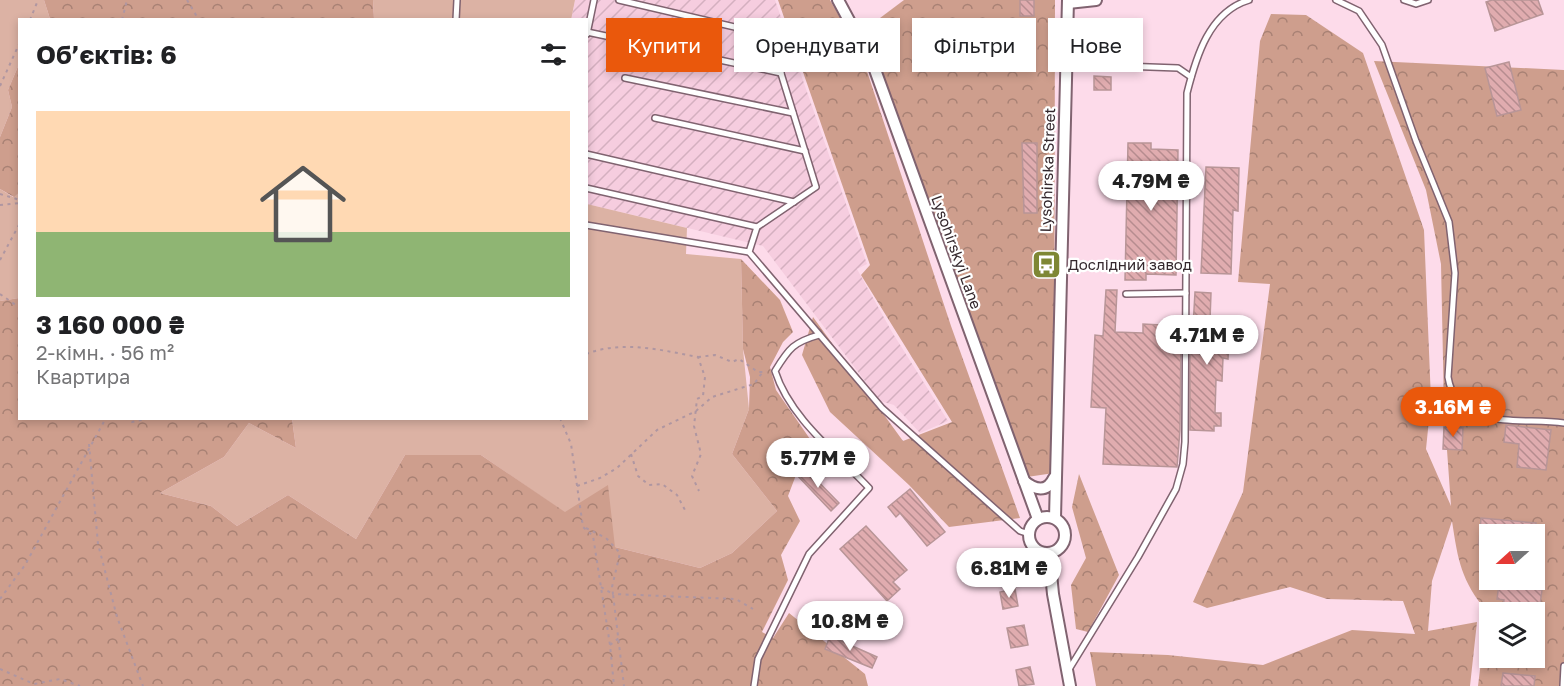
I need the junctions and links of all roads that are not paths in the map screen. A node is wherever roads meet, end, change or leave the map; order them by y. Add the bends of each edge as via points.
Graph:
1 (457, 0) edge
2 (594, 0) edge
3 (619, 0) edge
4 (838, 0) edge
5 (1096, 0) edge
6 (1249, 0) edge
7 (1336, 0) edge
8 (1404, 0) edge
9 (1428, 0) edge
10 (1068, 2) edge
11 (456, 18) edge
12 (1067, 18) edge
13 (588, 28) edge
14 (734, 28) edge
15 (588, 33) edge
16 (1143, 67) edge
17 (1066, 72) edge
18 (781, 73) joint
19 (1191, 76) junction
20 (625, 78) dead end
21 (793, 113) junction
22 (655, 118) dead end
23 (805, 151) junction
24 (588, 154) edge
25 (588, 188) edge
26 (794, 202) junction
27 (588, 225) edge
28 (757, 227) junction
29 (749, 252) junction
30 (1186, 293) junction
31 (1126, 294) dead end
32 (819, 335) junction
33 (1564, 423) edge
34 (1054, 478) junction
35 (1024, 481) junction
36 (1055, 518) junction
37 (1038, 519) junction
38 (1029, 534) junction
39 (1049, 553) junction
40 (1564, 666) edge
41 (1067, 672) junction
42 (754, 686) edge
43 (1070, 686) edge
44 (1563, 686) edge

1 - 11 lane
2 - 13 lane
3 - 14 lane
4 - 35 street, Lysohirskyi Lane via 874,67
5 - 10 street, Lysohirska Street
6 - 19 lane via 1233,6 1211,29 1197,52
7 - 33 lane via 1359,11 1382,45 1449,222 1455,273 1448,377 1451,394 1460,406 1485,418
8 - 9 lane via 1416,4
10 - 12 street, Lysohirska Street
15 - 18 lane
16 - 19 lane via 1178,68
17 - 34 street, Lysohirska Street
18 - 21 lane
19 - 30 lane via 1187,93
20 - 21 lane
21 - 23 lane
22 - 23 lane
23 - 26 lane via 816,187
24 - 26 lane
25 - 28 lane
26 - 28 lane
27 - 29 lane
28 - 29 lane
29 - 32 lane
30 - 31 lane
30 - 41 lane via 1185,442 1181,477 1138,557
32 - 38 lane via 882,408 1020,531
32 - 42 lane via 798,341 775,371 796,412 869,488 809,554 758,659
34 - 35 street via 1051,485 1042,489
34 - 36 street, Lysohirska Street
35 - 37 street, Lysohirskyi Lane
36 - 37 street
36 - 39 street via 1065,532 1065,540 1056,552
37 - 38 street
38 - 39 street via 1036,549
39 - 41 street
40 - 44 lane
41 - 43 street

